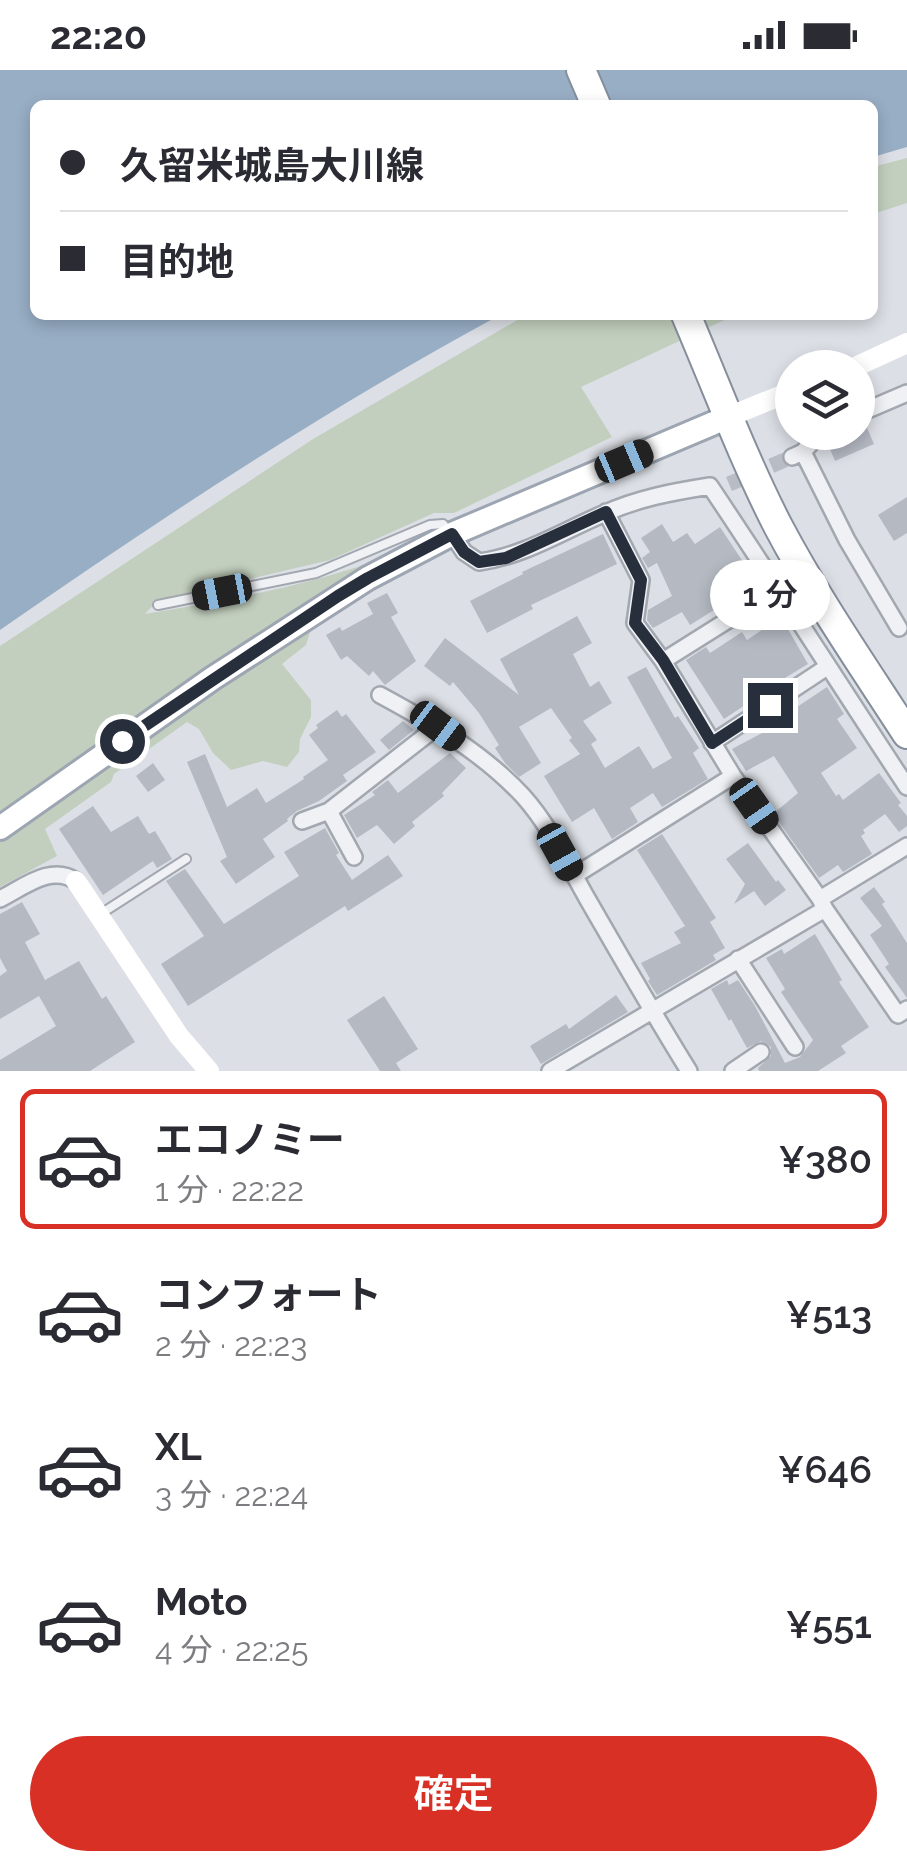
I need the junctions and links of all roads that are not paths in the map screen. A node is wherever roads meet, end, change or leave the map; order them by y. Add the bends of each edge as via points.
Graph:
1 (581, 70) edge
2 (594, 100) edge
3 (688, 320) edge
4 (907, 343) edge
5 (875, 358) edge
6 (907, 393) edge
7 (775, 399) edge
8 (875, 407) edge
9 (728, 417) junction
10 (802, 450) edge
11 (729, 484) tunnel mouth
12 (710, 486) junction
13 (606, 512) junction
14 (452, 534) junction
15 (812, 586) junction
16 (779, 588) junction
17 (158, 605) dead end
18 (904, 631) edge
19 (663, 660) junction
20 (827, 667) junction
21 (380, 695) dead end
22 (907, 714) edge
23 (438, 726) junction
24 (907, 734) edge
25 (712, 743) junction
26 (733, 776) junction
27 (907, 788) edge
28 (328, 811) junction
29 (302, 821) dead end
30 (0, 828) edge
31 (907, 846) edge
32 (354, 857) dead end
33 (186, 859) dead end
34 (574, 876) junction
35 (76, 881) joint
36 (0, 899) edge
37 (822, 904) junction
38 (99, 915) junction
39 (738, 960) junction
40 (907, 1009) edge
41 (651, 1010) junction
42 (796, 1047) dead end
43 (761, 1052) dead end
44 (209, 1071) edge
45 (550, 1071) edge
46 (689, 1071) edge
47 (733, 1071) edge

1 - 2 highway
3 - 9 highway
4 - 5 street
6 - 8 street
7 - 9 street
9 - 14 main road
9 - 15 highway
10 - 18 street via 798,454
11 - 12 street
12 - 13 street
12 - 16 street
13 - 14 street via 506,558 479,562
13 - 19 street via 641,580 635,623
14 - 17 lane via 442,524 430,525 316,573
14 - 30 main road via 338,596
15 - 22 highway
15 - 24 highway
16 - 19 street
16 - 20 street
19 - 25 street
20 - 25 street
20 - 27 street
21 - 23 street
23 - 28 street
23 - 34 street via 523,796
25 - 26 street
26 - 34 street
26 - 37 street
28 - 29 street
28 - 32 street
31 - 37 street
33 - 38 lane
34 - 41 street
35 - 36 street via 57,873
35 - 38 street
37 - 39 street
37 - 40 street via 898,1015
38 - 44 street
39 - 41 street
39 - 42 street
41 - 45 street
41 - 46 street
43 - 47 street

